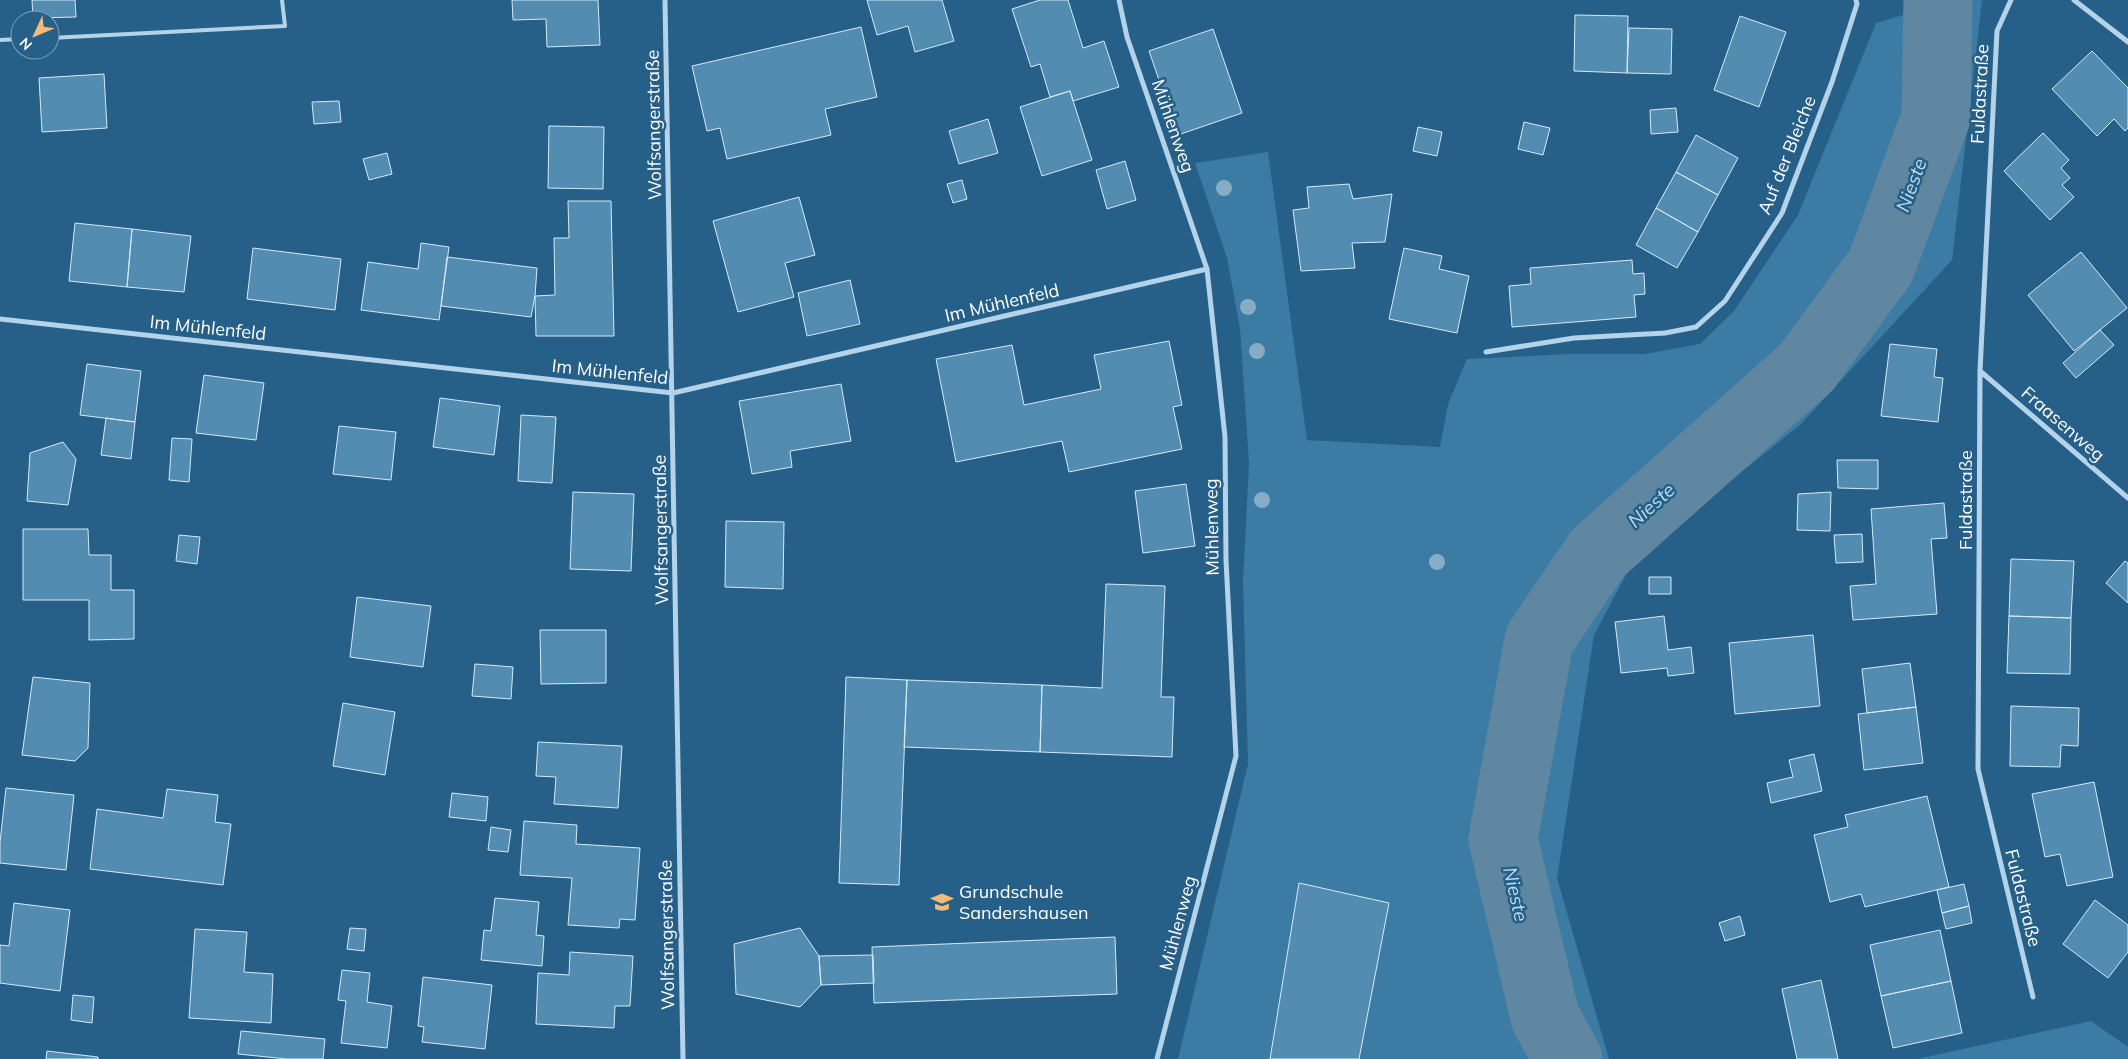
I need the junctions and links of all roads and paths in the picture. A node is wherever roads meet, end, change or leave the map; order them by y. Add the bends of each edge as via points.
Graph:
1 (282, 0) edge
2 (665, 0) edge
3 (1119, 0) edge
4 (1856, 0) edge
5 (2011, 0) edge
6 (2074, 0) edge
7 (60, 37) edge
8 (2128, 42) edge
9 (1207, 269) junction
10 (0, 319) edge
11 (1486, 352) dead end
12 (1980, 371) junction
13 (673, 393) junction
14 (2128, 498) edge
15 (2033, 997) dead end
16 (683, 1059) edge
17 (1157, 1059) edge

1 - 7 lane via 285,26
2 - 13 street, Wolfsangerstraße
3 - 9 street, Mühlenweg via 1128,37
4 - 11 street, Auf der Bleiche via 1832,82 1782,213 1725,301 1696,327 1665,333 1574,338
5 - 12 street, Fuldastraße via 1997,31
6 - 8 street
9 - 13 street, Im Mühlenfeld
9 - 17 street, Mühlenweg via 1225,437 1226,560 1236,756
10 - 13 street, Im Mühlenfeld
12 - 14 street, Fraasenweg
12 - 15 street, Fuldastraße via 1978,769
13 - 16 street, Wolfsangerstraße

